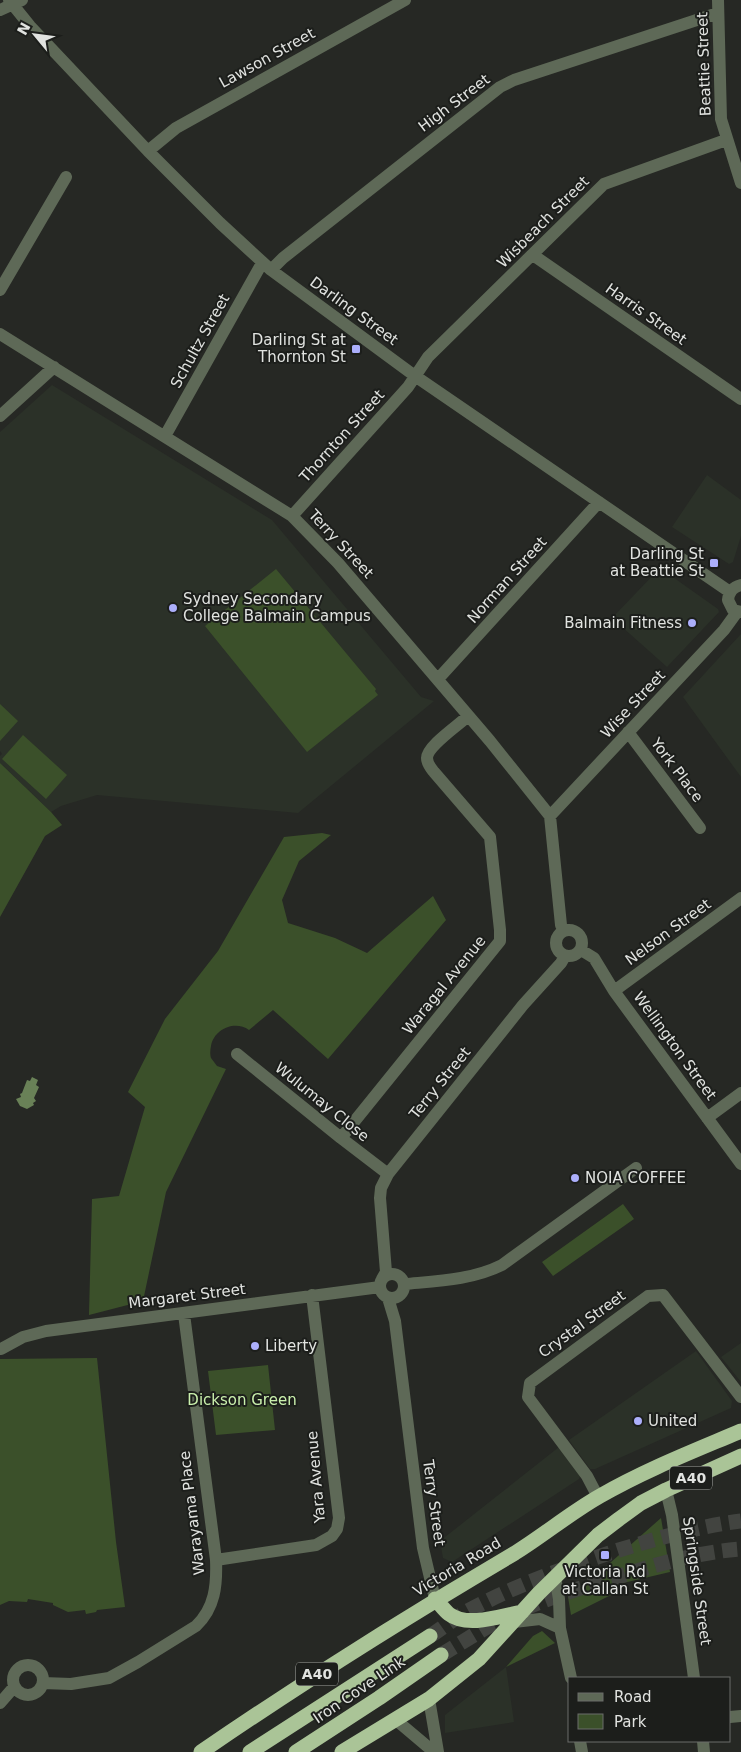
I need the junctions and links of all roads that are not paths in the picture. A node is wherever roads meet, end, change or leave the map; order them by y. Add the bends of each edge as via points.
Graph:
1 (405, 0) edge
2 (718, 0) edge
3 (11, 4) edge
4 (718, 13) junction
5 (726, 140) junction
6 (148, 151) junction
7 (66, 177) dead end
8 (741, 183) edge
9 (533, 255) junction
10 (267, 267) junction
11 (0, 290) edge
12 (0, 334) edge
13 (54, 367) junction
14 (415, 376) junction
15 (741, 399) edge
16 (0, 416) edge
17 (165, 436) junction
18 (599, 502) junction
19 (292, 516) junction
20 (741, 585) edge
21 (730, 592) junction
22 (739, 612) edge
23 (438, 680) junction
24 (468, 716) junction
25 (628, 732) junction
26 (550, 816) junction
27 (700, 828) dead end
28 (741, 898) edge
29 (564, 931) junction
30 (581, 950) junction
31 (565, 956) junction
32 (614, 991) junction
33 (237, 1054) dead end
34 (741, 1093) edge
35 (707, 1118) junction
36 (341, 1138) junction
37 (741, 1164) edge
38 (636, 1168) dead end
39 (388, 1174) junction
40 (385, 1246) junction
41 (401, 1279) junction
42 (387, 1290) junction
43 (312, 1295) junction
44 (184, 1314) junction
45 (1, 1349) dead end
46 (741, 1397) edge
47 (741, 1431) edge
48 (741, 1456) edge
49 (666, 1490) junction
50 (598, 1497) junction
51 (216, 1560) junction
52 (555, 1577) junction
53 (435, 1599) junction
54 (518, 1617) junction
55 (560, 1628) junction
56 (430, 1636) tunnel mouth
57 (441, 1655) tunnel mouth
58 (571, 1677) edge
59 (694, 1677) edge
60 (43, 1683) junction
61 (14, 1687) junction
62 (429, 1698) junction
63 (0, 1703) edge
64 (396, 1720) junction
65 (201, 1752) edge
66 (250, 1752) edge
67 (296, 1752) edge
68 (342, 1752) edge
69 (434, 1752) edge
70 (438, 1752) edge

1 - 6 street, Lawson Street via 176,128
2 - 4 street, Beattie Street
3 - 6 street, Darling Street
4 - 5 street, Beattie Street via 720,110
4 - 10 street, High Street via 500,87
5 - 8 street, Beattie Street
5 - 9 street, Wisbeach Street via 604,184
6 - 10 street, Darling Street
7 - 11 street
9 - 14 street, Wisbeach Street via 428,357
9 - 15 street, Harris Street
10 - 14 street, Darling Street
10 - 17 street, Schultz Street
12 - 13 street, Terry Street
13 - 16 street
13 - 17 street, Terry Street
14 - 18 street, Darling Street
14 - 19 street, Thornton Street
17 - 19 street, Terry Street
18 - 21 street, Darling Street
18 - 23 street, Norman Street
19 - 23 street, Terry Street
20 - 21 street
21 - 22 street via 728,604
22 - 25 street, Wise Street
23 - 24 street, Terry Street
24 - 26 street, Terry Street
24 - 36 street, Waragal Avenue via 431,748 427,759 434,772 490,837 500,941
25 - 26 street, Wise Street
25 - 27 street, York Place
26 - 29 street
28 - 32 street, Nelson Street
29 - 30 street via 579,935
29 - 31 street via 556,942 558,950
30 - 31 street via 574,956
30 - 32 street, Wellington Street via 594,958
31 - 39 street, Terry Street
32 - 35 street, Wellington Street
33 - 36 street, Wulumay Close
34 - 35 street
35 - 37 street, Wellington Street
36 - 39 street, Wulumay Close
38 - 41 street, Margaret Street via 492,1270 469,1277
39 - 40 street, Terry Street via 380,1198
40 - 41 street, Terry Street
40 - 42 street, Terry Street
41 - 42 street, Margaret Street via 389,1274
41 - 42 street via 403,1293
42 - 43 street, Margaret Street
42 - 53 street, Terry Street via 395,1321 423,1548
43 - 44 street, Margaret Street
43 - 51 street, Yara Avenue via 339,1518 337,1529 332,1536 316,1545
44 - 45 street, Margaret Street via 46,1331 22,1337
44 - 51 street, Warayama Place
46 - 50 street, Crystal Street via 664,1295 648,1296 530,1383 528,1397 587,1476
47 - 50 highway, Victoria Road / A40 via 645,1472
48 - 49 highway, A40
49 - 52 highway, A40 via 641,1502 598,1535
49 - 59 street, Springside Street
50 - 53 highway, Victoria Road / A40 via 527,1545
51 - 60 street, Warayama Place via 212,1606 196,1626 108,1678 71,1684
52 - 54 highway, A40
52 - 55 street
53 - 54 highway via 449,1615 462,1620
53 - 65 highway, Victoria Road / A40 via 288,1692
54 - 55 street via 540,1619
54 - 62 highway, A40 via 479,1659
55 - 58 street
56 - 66 highway, Iron Cove Link
57 - 67 highway, Iron Cove Link
60 - 61 street via 38,1692 29,1696 20,1694
60 - 61 street via 38,1669 23,1665 13,1676
61 - 63 street
62 - 64 highway, A40
62 - 70 street
64 - 68 highway, A40
64 - 69 street

